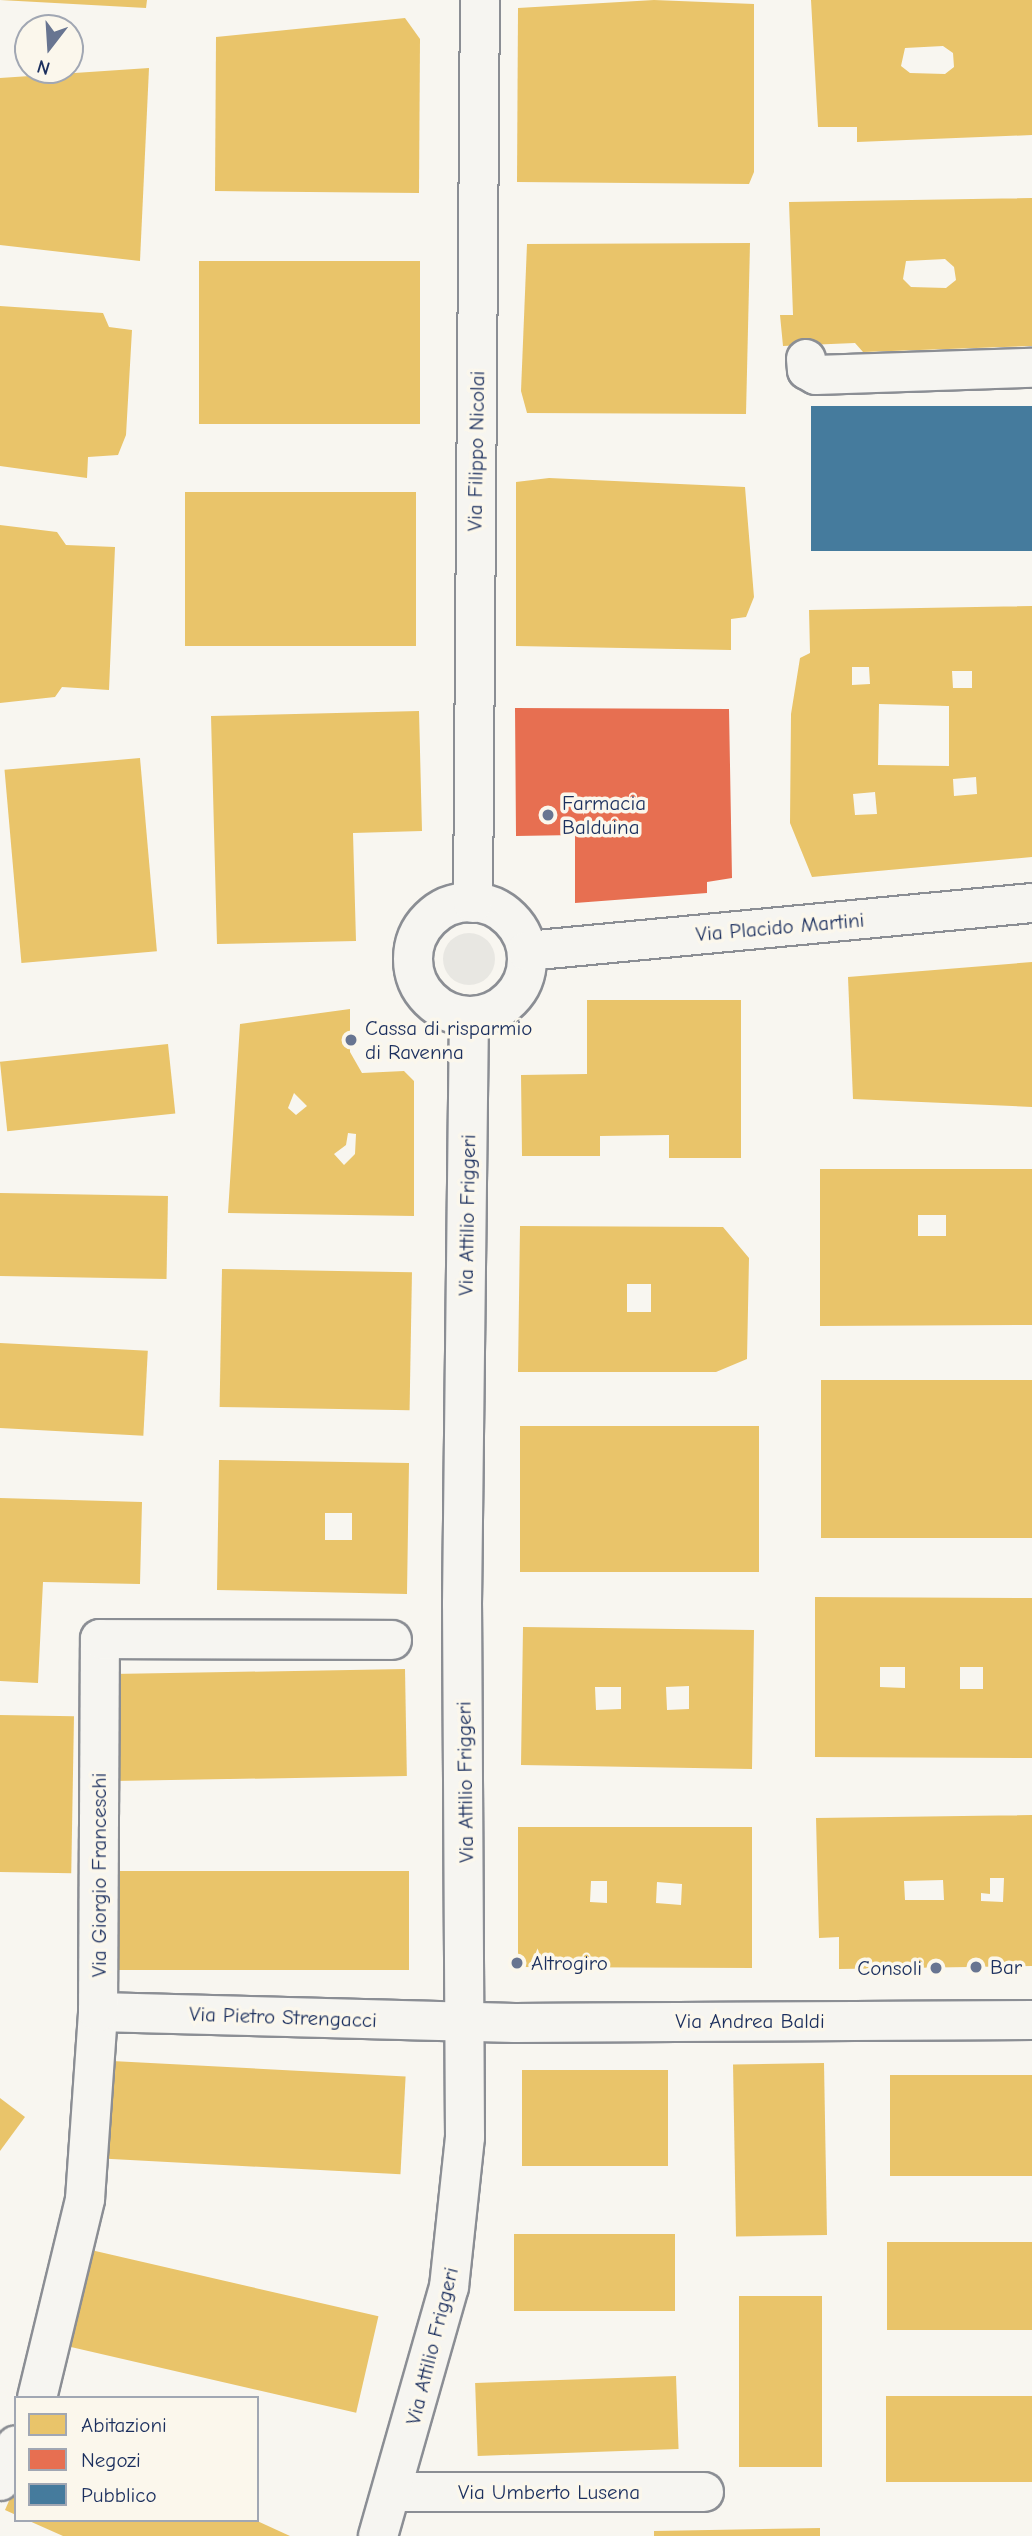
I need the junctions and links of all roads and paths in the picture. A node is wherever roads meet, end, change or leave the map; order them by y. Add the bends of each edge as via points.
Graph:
1 (480, 0) edge
2 (806, 359) dead end
3 (1032, 368) edge
4 (473, 902) junction
5 (1032, 903) edge
6 (527, 951) junction
7 (469, 1017) junction
8 (392, 1640) dead end
9 (98, 2012) junction
10 (1032, 2020) edge
11 (467, 2022) junction
12 (37, 2396) edge
13 (14, 2450) edge
14 (0, 2481) edge
15 (393, 2492) junction
16 (704, 2492) dead end
17 (378, 2536) edge

1 - 4 street, Via Filippo Nicolai
2 - 3 street via 807,370 817,375
4 - 6 street via 509,917
4 - 7 street via 455,904 425,925 413,960 430,999
5 - 6 street, Via Placido Martini
6 - 7 street via 527,971 513,996 489,1013
7 - 11 street, Via Attilio Friggeri via 462,1604
8 - 9 street, Via Giorgio Franceschi via 100,1639
9 - 11 street, Via Pietro Strengacci
9 - 12 street, Via Giorgio Franceschi via 85,2199
10 - 11 street, Via Andrea Baldi
11 - 15 street, Via Attilio Friggeri via 465,2137 449,2287
13 - 14 street
15 - 16 street, Via Umberto Lusena
15 - 17 street, Via Attilio Friggeri

